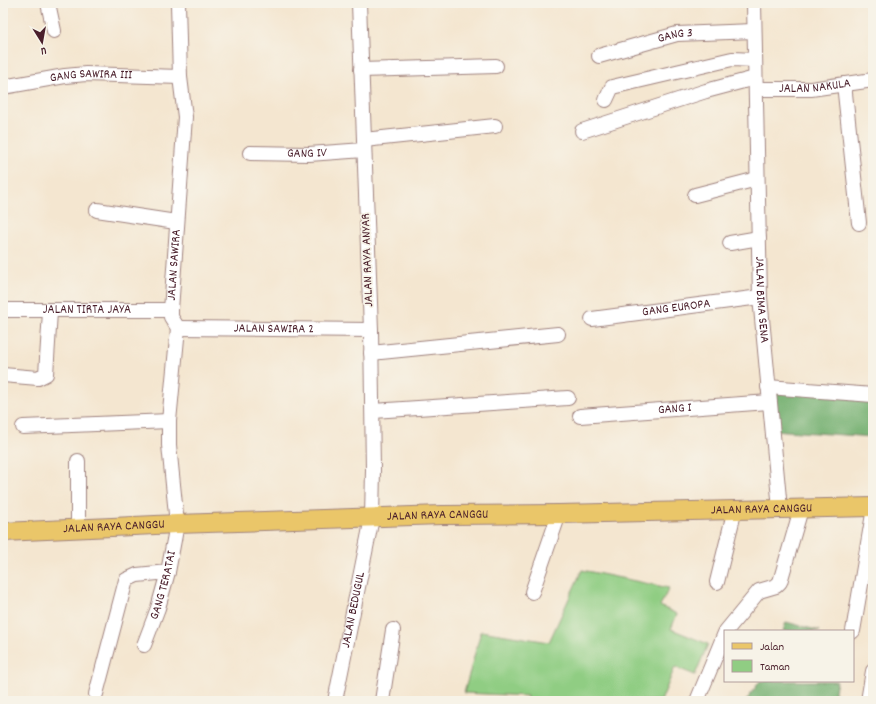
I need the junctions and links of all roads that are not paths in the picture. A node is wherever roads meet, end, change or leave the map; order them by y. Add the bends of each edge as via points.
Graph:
1 (48, 3) edge
2 (178, 3) edge
3 (359, 3) edge
4 (754, 3) edge
5 (54, 31) dead end
6 (754, 31) junction
7 (599, 56) dead end
8 (755, 60) junction
9 (496, 66) dead end
10 (361, 70) junction
11 (180, 77) junction
12 (873, 80) edge
13 (756, 84) junction
14 (844, 84) junction
15 (3, 87) edge
16 (606, 100) dead end
17 (495, 126) dead end
18 (582, 131) dead end
19 (364, 145) junction
20 (250, 152) dead end
21 (757, 179) junction
22 (695, 194) dead end
23 (97, 210) dead end
24 (176, 222) junction
25 (859, 223) dead end
26 (759, 238) junction
27 (730, 243) dead end
28 (760, 297) junction
29 (3, 310) edge
30 (171, 310) junction
31 (50, 312) junction
32 (592, 319) dead end
33 (178, 328) junction
34 (371, 330) junction
35 (558, 334) dead end
36 (371, 353) junction
37 (3, 376) edge
38 (768, 387) junction
39 (873, 395) edge
40 (568, 398) dead end
41 (769, 402) junction
42 (373, 411) junction
43 (580, 416) dead end
44 (169, 421) junction
45 (23, 427) dead end
46 (78, 461) dead end
47 (873, 507) edge
48 (735, 509) junction
49 (780, 509) junction
50 (801, 509) junction
51 (559, 514) junction
52 (873, 514) edge
53 (372, 518) junction
54 (177, 524) junction
55 (78, 529) junction
56 (3, 532) edge
57 (168, 572) junction
58 (717, 582) dead end
59 (532, 592) dead end
60 (393, 630) dead end
61 (728, 630) edge
62 (853, 630) edge
63 (724, 637) edge
64 (144, 645) dead end
65 (873, 671) edge
66 (96, 694) dead end
67 (335, 701) edge
68 (382, 701) edge
69 (697, 701) edge
70 (868, 701) edge

1 - 5 street
2 - 11 street, JALAN SAWIRA
3 - 10 street, JALAN RAYA ANYAR
4 - 6 street, JALAN BIMA SENA
6 - 7 street, GANG 3 via 677,34
6 - 8 street, JALAN BIMA SENA
8 - 13 street, JALAN BIMA SENA
8 - 16 street via 732,59 612,87
9 - 10 street
10 - 19 street, JALAN RAYA ANYAR
11 - 15 street, GANG SAWIRA III via 86,74
11 - 24 street, JALAN SAWIRA via 185,117
12 - 14 street, JALAN NAKULA
13 - 14 street, JALAN NAKULA via 789,90
13 - 18 street, JALAN NAKULA via 706,91
13 - 21 street, JALAN BIMA SENA
14 - 25 street
17 - 19 street, GANG IV
19 - 20 street, GANG IV via 308,154
19 - 34 street, JALAN RAYA ANYAR
21 - 22 street
21 - 26 street, JALAN BIMA SENA
23 - 24 street
24 - 30 street, JALAN SAWIRA
26 - 27 street
26 - 28 street, JALAN BIMA SENA
28 - 32 street, GANG EUROPA
28 - 38 street, JALAN BIMA SENA
29 - 31 street, JALAN TIRTA JAYA
30 - 31 street, JALAN TIRTA JAYA
30 - 33 street, JALAN SAWIRA
31 - 37 street via 47,371 44,377
33 - 34 street, JALAN SAWIRA 2
33 - 44 street, JALAN SAWIRA
34 - 36 street, JALAN RAYA ANYAR
35 - 36 street
36 - 42 street, JALAN RAYA ANYAR
38 - 39 street
38 - 41 street, JALAN BIMA SENA
40 - 42 street
41 - 43 street, GANG I
41 - 49 street, JALAN BIMA SENA
42 - 53 street, JALAN RAYA ANYAR
44 - 45 street
44 - 54 street, JALAN SAWIRA via 170,467
46 - 55 street
47 - 50 main road, JALAN RAYA CANGGU
48 - 49 main road, JALAN RAYA CANGGU
48 - 51 main road, JALAN RAYA CANGGU
48 - 58 street
49 - 50 main road, JALAN RAYA CANGGU
50 - 61 street via 780,582 776,586 759,591
51 - 53 main road, JALAN RAYA CANGGU via 442,514
51 - 59 street
52 - 62 street
53 - 54 main road, JALAN RAYA CANGGU
53 - 67 street, JALAN BEDUGUL
54 - 55 main road, JALAN RAYA CANGGU
54 - 57 street, GANG TERATAI
55 - 56 main road, JALAN RAYA CANGGU
57 - 64 street, GANG TERATAI
57 - 66 street via 137,575 126,580
60 - 68 street
63 - 69 street
65 - 70 street

